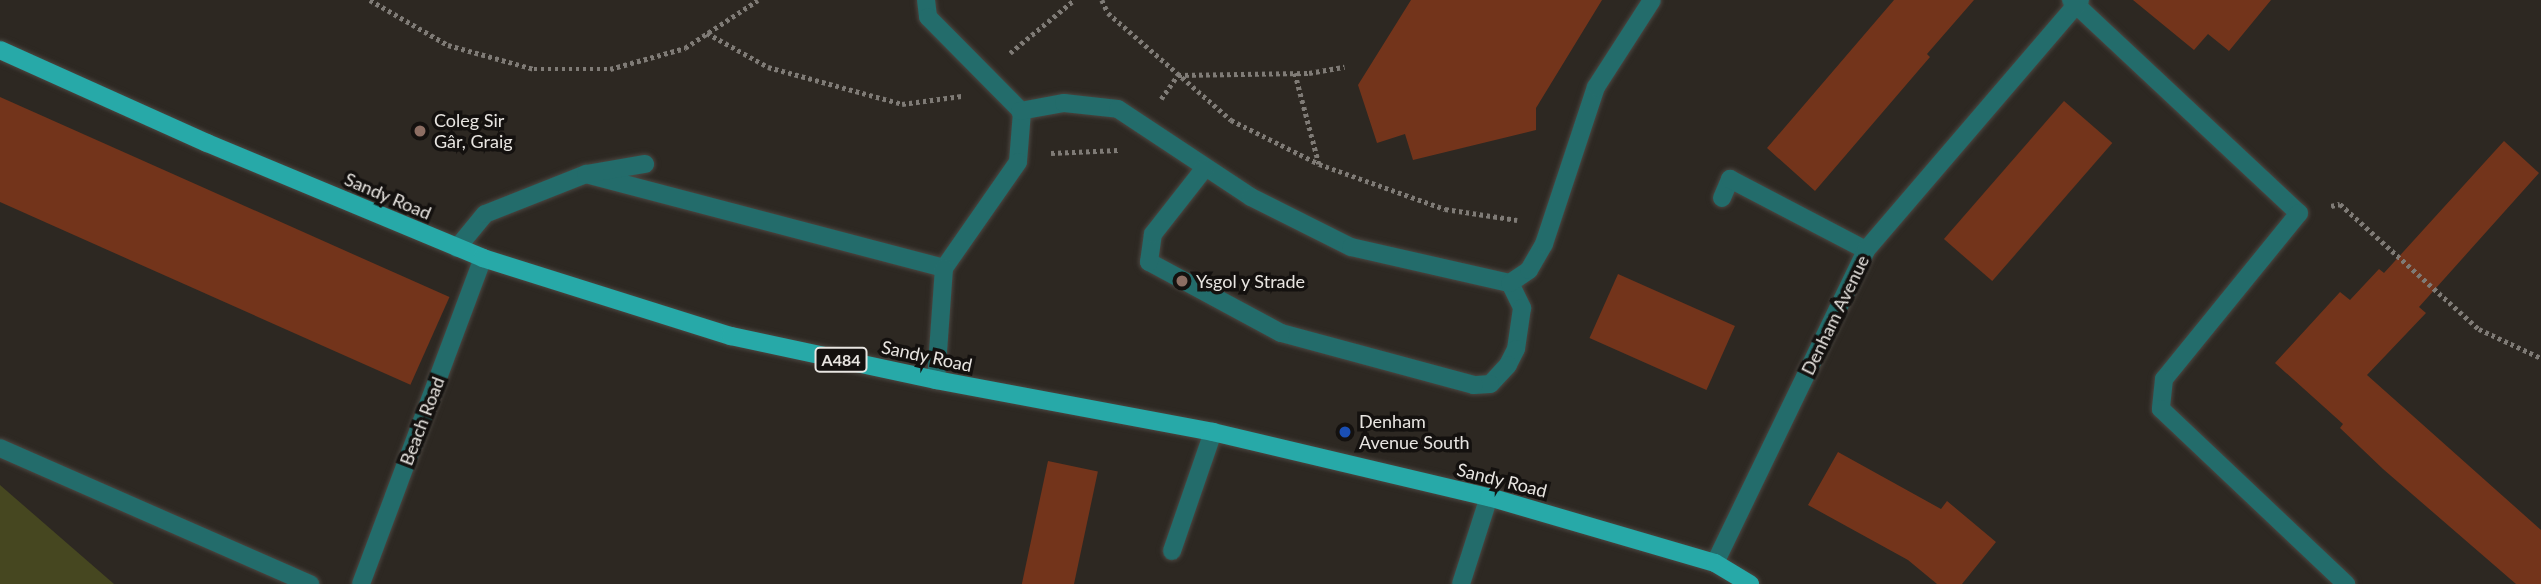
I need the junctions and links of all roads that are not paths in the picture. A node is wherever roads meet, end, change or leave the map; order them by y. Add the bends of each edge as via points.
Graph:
1 (926, 0) edge
2 (1652, 0) edge
3 (2076, 1) edge
4 (0, 50) edge
5 (1020, 111) junction
6 (645, 164) dead end
7 (1203, 169) junction
8 (586, 174) junction
9 (1722, 198) dead end
10 (457, 248) junction
11 (1866, 250) junction
12 (483, 258) junction
13 (944, 268) junction
14 (1510, 284) junction
15 (936, 380) junction
16 (1213, 432) junction
17 (0, 448) edge
18 (1489, 497) junction
19 (1171, 551) dead end
20 (1715, 563) junction
21 (310, 584) edge
22 (361, 584) edge
23 (1461, 584) edge
24 (1750, 584) edge
25 (2346, 584) edge

1 - 5 street via 928,17
2 - 14 street via 1596,88 1530,270
3 - 11 street, Denham Avenue
3 - 25 street via 2299,213 2164,379 2161,409
4 - 10 main road, Sandy Road / A484
5 - 7 street via 1064,103 1118,109
5 - 13 street via 1018,162
6 - 8 street
7 - 14 street via 1351,247
7 - 14 street via 1153,234 1149,262 1281,332 1474,385 1490,384 1517,349 1522,308
8 - 10 street via 485,214
8 - 13 street
9 - 11 street via 1730,179
10 - 12 main road, Sandy Road / A484
11 - 20 street, Denham Avenue
12 - 15 main road, Sandy Road / A484 via 731,336
12 - 22 street, Beach Road
13 - 15 street
15 - 16 main road, Sandy Road / A484
16 - 18 main road, Sandy Road / A484
16 - 19 street
17 - 21 street
18 - 20 main road, Sandy Road / A484
18 - 23 street
20 - 24 main road, Sandy Road / A484

